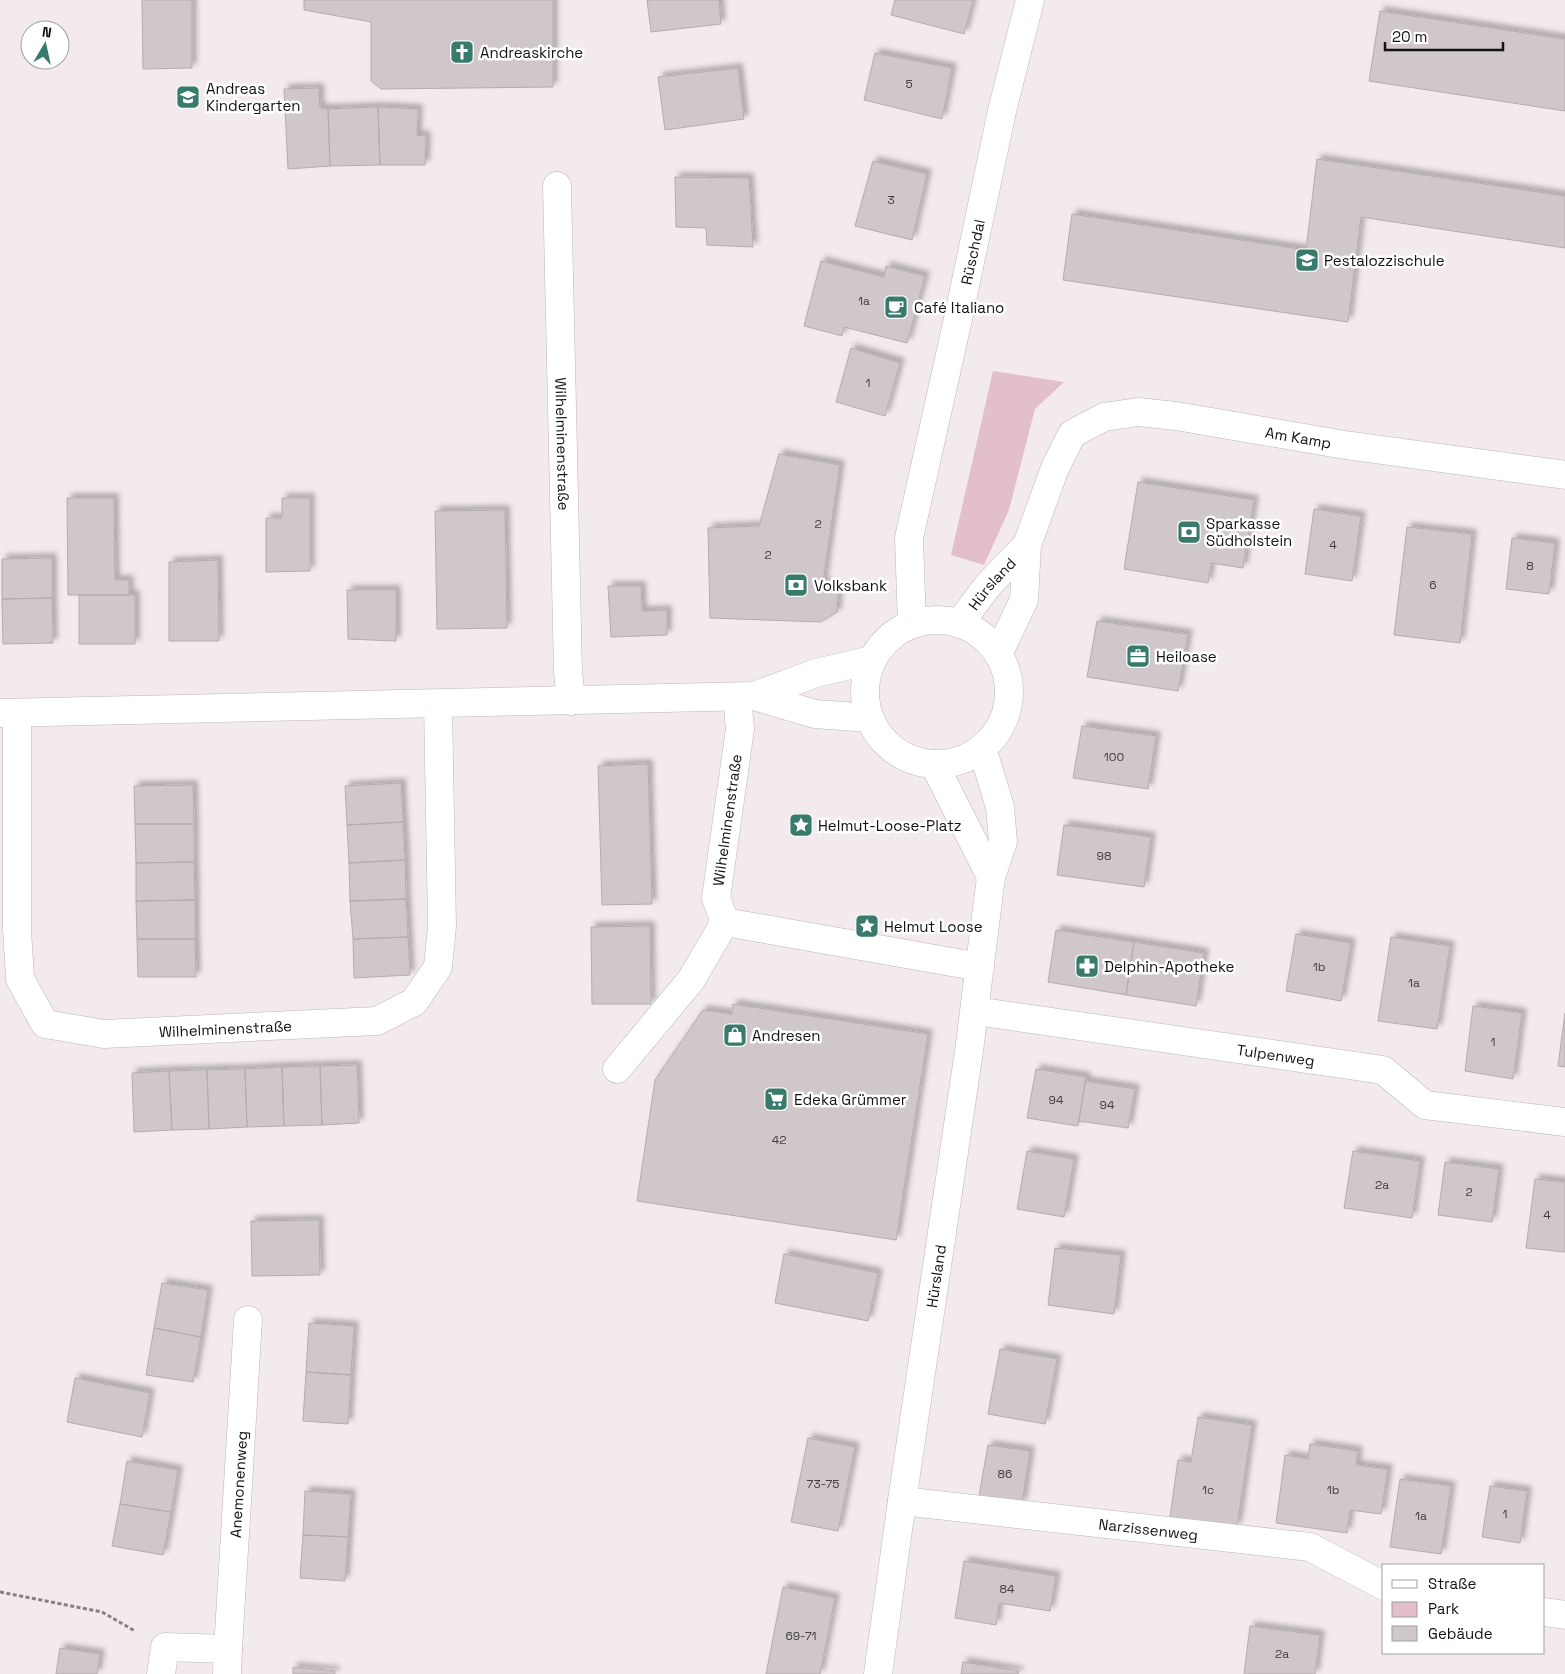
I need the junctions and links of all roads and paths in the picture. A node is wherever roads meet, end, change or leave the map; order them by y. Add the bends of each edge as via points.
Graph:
1 (1030, 0) edge
2 (557, 186) dead end
3 (1055, 468) joint
4 (1565, 476) edge
5 (1027, 545) junction
6 (912, 624) junction
7 (959, 624) junction
8 (998, 654) junction
9 (872, 660) junction
10 (745, 696) junction
11 (571, 701) junction
12 (438, 704) junction
13 (9, 713) edge
14 (870, 718) junction
15 (982, 748) junction
16 (934, 764) junction
17 (991, 877) junction
18 (725, 922) junction
19 (980, 967) junction
20 (975, 1011) junction
21 (617, 1069) dead end
22 (1565, 1122) edge
23 (248, 1320) dead end
24 (902, 1501) junction
25 (1382, 1585) edge
26 (0, 1592) edge
27 (1545, 1612) edge
28 (1565, 1615) edge
29 (165, 1647) junction
30 (228, 1662) edge
31 (161, 1674) edge
32 (878, 1674) edge

1 - 6 street, Rüschdal via 1002,111 909,538
2 - 11 street, Wilhelminenstraße
3 - 4 street, Am Kamp via 1072,434 1104,417 1138,412
3 - 5 street, Hürsland
5 - 7 street, Hürsland via 989,584
5 - 8 street, Hürsland via 1024,600
6 - 7 street via 936,620
6 - 9 street via 896,632
7 - 8 street via 988,641
8 - 15 street via 1006,670 1008,704 1003,721
9 - 10 street, Wilhelminenstraße via 816,673
9 - 14 street via 865,698
10 - 11 street, Wilhelminenstraße
10 - 14 street, Wilhelminenstraße via 815,714
10 - 18 street, Wilhelminenstraße via 716,898
11 - 12 street, Wilhelminenstraße
12 - 13 street, Wilhelminenstraße
12 - 13 street, Wilhelminenstraße via 442,926 438,967 414,1002 377,1021 104,1034 45,1024 20,980
14 - 16 street via 880,736 895,750 914,760
15 - 16 street via 967,757
15 - 17 street, Hürsland via 1000,807 1003,842
16 - 17 street
17 - 19 street, Hürsland
18 - 19 street
18 - 21 street via 691,980
19 - 20 street, Hürsland
20 - 22 street, Tulpenweg via 1383,1070 1425,1105
20 - 24 street, Hürsland
23 - 30 street, Anemonenweg
24 - 25 street, Narzissenweg via 1310,1547
24 - 32 street, Hürsland
26 - 29 path via 102,1612
27 - 28 street
29 - 30 street, Anemonenweg
29 - 31 street

